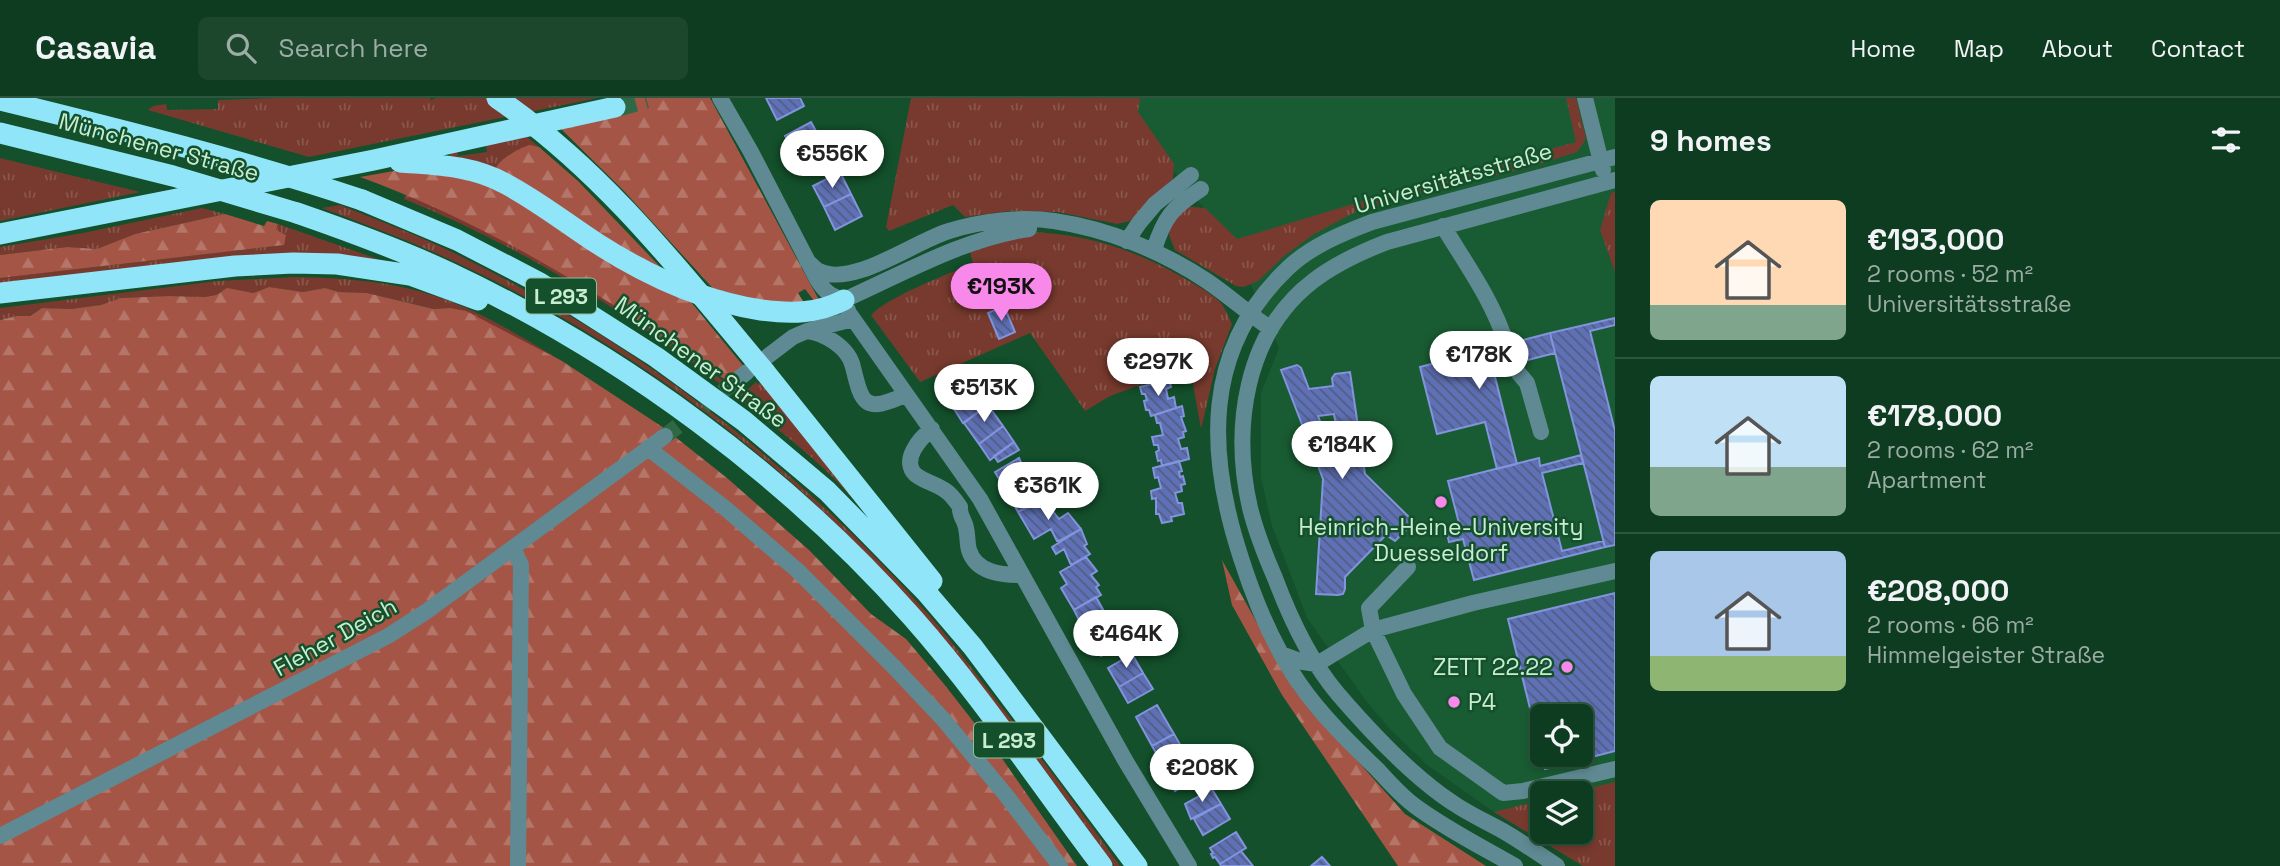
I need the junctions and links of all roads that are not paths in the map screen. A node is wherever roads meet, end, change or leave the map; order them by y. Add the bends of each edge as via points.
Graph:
1 (32, 98) edge
2 (497, 98) edge
3 (720, 98) edge
4 (1585, 98) edge
5 (0, 102) edge
6 (615, 107) tunnel mouth
7 (0, 133) edge
8 (1608, 159) edge
9 (374, 160) junction
10 (1191, 175) dead end
11 (1611, 181) edge
12 (1201, 189) dead end
13 (1407, 213) junction
14 (1443, 226) junction
15 (1090, 230) junction
16 (1415, 233) junction
17 (0, 234) edge
18 (1127, 241) junction
19 (1154, 250) junction
20 (807, 261) junction
21 (857, 272) junction
22 (0, 293) edge
23 (520, 309) junction
24 (848, 310) junction
25 (1250, 314) junction
26 (1271, 329) junction
27 (807, 331) junction
28 (1506, 343) dead end
29 (1511, 364) dead end
30 (760, 367) junction
31 (731, 385) tunnel mouth
32 (905, 395) junction
33 (932, 429) junction
34 (1541, 432) dead end
35 (665, 436) tunnel mouth
36 (649, 448) junction
37 (980, 499) junction
38 (960, 507) junction
39 (994, 525) junction
40 (966, 526) junction
41 (513, 548) junction
42 (1408, 567) dead end
43 (1615, 571) edge
44 (1021, 575) junction
45 (1373, 630) junction
46 (973, 647) junction
47 (1281, 654) junction
48 (1317, 664) junction
49 (1312, 700) junction
50 (1615, 769) edge
51 (0, 836) edge
52 (519, 866) edge
53 (1060, 866) edge
54 (1102, 866) edge
55 (1137, 866) edge
56 (1189, 866) edge
57 (1515, 866) edge
58 (1557, 866) edge

1 - 5 highway
2 - 30 highway, bridge via 602,185 653,238
3 - 20 street
4 - 8 street
5 - 46 highway, Münchener Straße / L 293, bridge via 275,171 362,200 540,282 744,421 827,491
6 - 9 highway
7 - 23 highway, Münchener Straße / L 293, bridge via 297,213 450,273
8 - 11 street
8 - 13 street, Universitätsstraße
9 - 17 highway
9 - 24 highway via 473,170 502,182 641,270 736,306 798,313
10 - 18 street via 1155,204
11 - 14 street, Universitätsstraße
12 - 19 street via 1175,206 1161,225
13 - 16 street
13 - 25 street, Universitätsstraße via 1344,232 1315,249 1290,267
14 - 16 street, Universitätsstraße
14 - 28 street via 1478,282
15 - 18 street
15 - 21 street via 1054,221 971,225 923,241
15 - 24 street via 1032,228 990,237
16 - 26 street, Universitätsstraße via 1358,253 1311,282
18 - 19 street
19 - 25 street via 1209,282
20 - 21 street via 830,274
20 - 24 street via 824,290
21 - 24 street
22 - 23 highway via 235,266 337,264 410,275 470,298
23 - 54 highway, Münchener Straße / L 293 via 644,384 831,533 912,617
24 - 27 street
24 - 32 street
25 - 26 street
25 - 47 street, Universitätsstraße via 1240,330 1221,394 1219,464 1227,516 1247,578
26 - 48 street, Universitätsstraße via 1256,361 1244,410 1250,508 1286,606
27 - 30 street via 793,337
27 - 32 street via 818,332 844,350 860,396 867,402 890,402
29 - 34 street via 1527,383
30 - 31 street
30 - 46 highway via 960,613
32 - 33 street
33 - 37 street
33 - 38 street via 920,438 913,452 912,471 945,490
35 - 36 street, Fleher Deich
36 - 41 street, Fleher Deich
36 - 53 street via 797,570 893,666 961,740
37 - 38 street
37 - 39 street
38 - 40 street
39 - 40 street
39 - 44 street
40 - 44 street via 974,561 989,570
41 - 51 street, Fleher Deich via 388,636
41 - 52 street via 520,565
42 - 45 street via 1369,608
43 - 45 street
44 - 56 street
45 - 48 street
45 - 50 street via 1404,694 1440,748 1503,793
46 - 55 highway, Münchener Straße / L 293
47 - 48 street
47 - 49 street, Universitätsstraße
48 - 49 street via 1310,680
48 - 58 street, Universitätsstraße via 1337,693 1416,774 1452,803
49 - 57 street, Universitätsstraße via 1413,805

